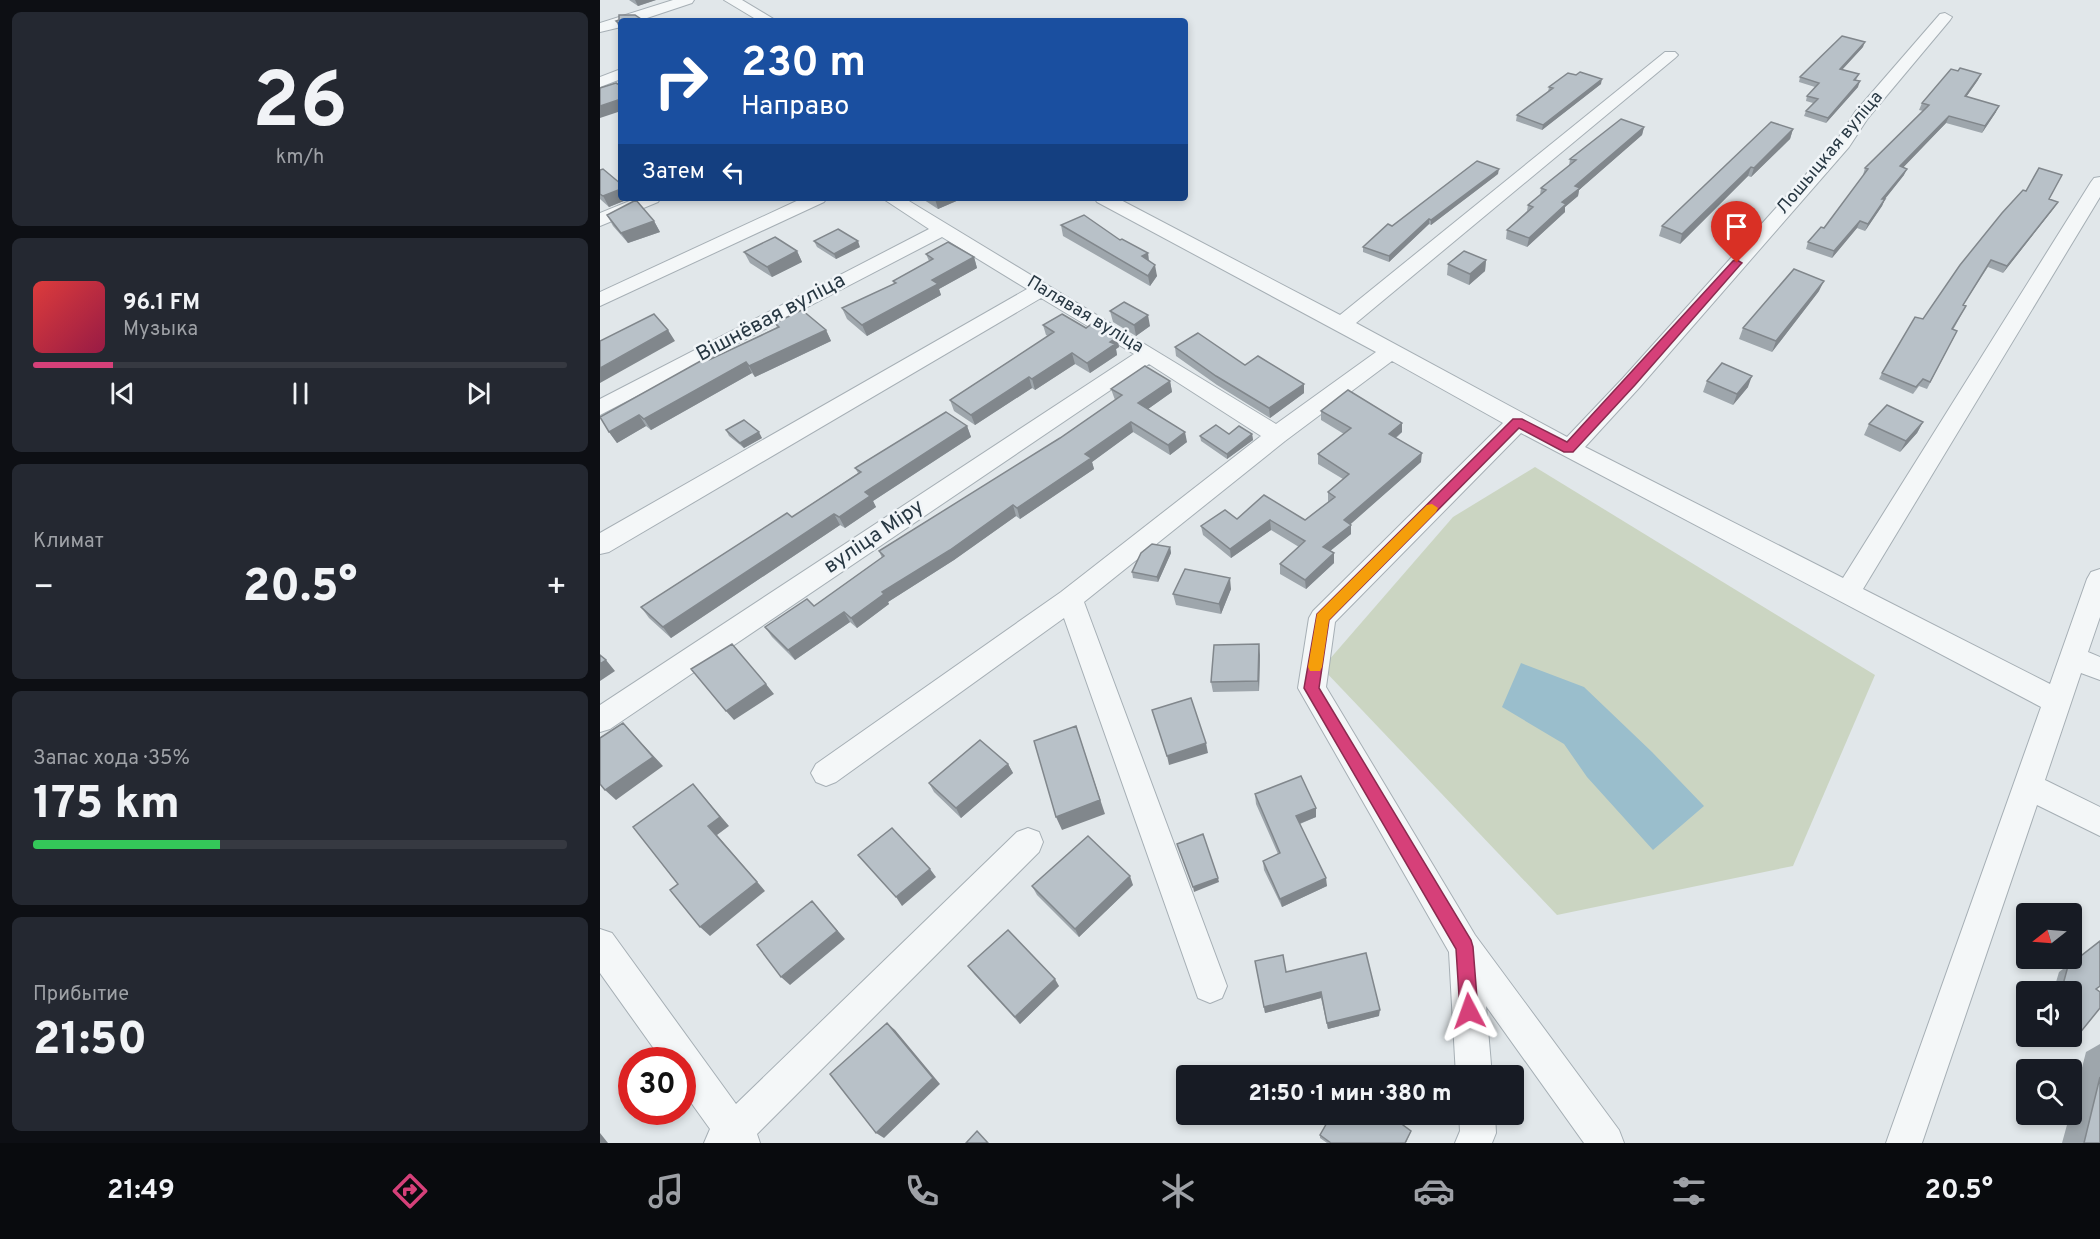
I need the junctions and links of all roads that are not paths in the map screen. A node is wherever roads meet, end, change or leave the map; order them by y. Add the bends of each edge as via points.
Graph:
1 (687, 0) edge
2 (731, 0) edge
3 (1945, 17) dead end
4 (635, 18) edge
5 (763, 18) edge
6 (618, 23) edge
7 (601, 28) edge
8 (1670, 55) dead end
9 (618, 75) edge
10 (600, 82) edge
11 (2100, 182) edge
12 (645, 201) edge
13 (812, 201) edge
14 (896, 201) edge
15 (1109, 201) edge
16 (600, 220) edge
17 (942, 229) junction
18 (1042, 289) junction
19 (600, 300) edge
20 (1342, 324) junction
21 (1391, 351) junction
22 (1149, 354) junction
23 (600, 408) edge
24 (1518, 422) junction
25 (1276, 435) junction
26 (1569, 448) junction
27 (600, 545) edge
28 (2100, 579) edge
29 (1847, 594) junction
30 (1070, 599) junction
31 (2073, 658) junction
32 (2100, 669) edge
33 (2058, 702) junction
34 (600, 720) edge
35 (826, 773) dead end
36 (2028, 786) junction
37 (2100, 822) edge
38 (1028, 843) dead end
39 (600, 945) edge
40 (1464, 947) junction
41 (1210, 986) dead end
42 (1473, 1065) edge
43 (1478, 1125) edge
44 (733, 1139) edge
45 (1473, 1143) edge
46 (1606, 1143) edge
47 (1904, 1143) edge

1 - 4 street
2 - 5 street
3 - 26 street, Лошыцкая вуліца via 1861,115 1843,143
6 - 7 street
8 - 20 street
9 - 10 street
11 - 29 street
12 - 16 street
13 - 19 street
14 - 17 street, Палявая вуліца
15 - 20 street
17 - 18 street, Палявая вуліца
17 - 23 street, Вішнёвая вуліца
18 - 22 street, Палявая вуліца
18 - 27 street
20 - 21 street
21 - 24 street
21 - 25 street
22 - 25 street, Палявая вуліца
22 - 34 street, вуліца Міру
24 - 26 street
24 - 40 street via 1322,618 1312,688
25 - 30 street
26 - 29 street
28 - 31 street
29 - 33 street
30 - 35 street
30 - 41 street
31 - 32 street
31 - 33 street
33 - 36 street
36 - 37 street
36 - 47 street
38 - 44 street
39 - 44 street
40 - 42 street
40 - 46 street
43 - 45 street

